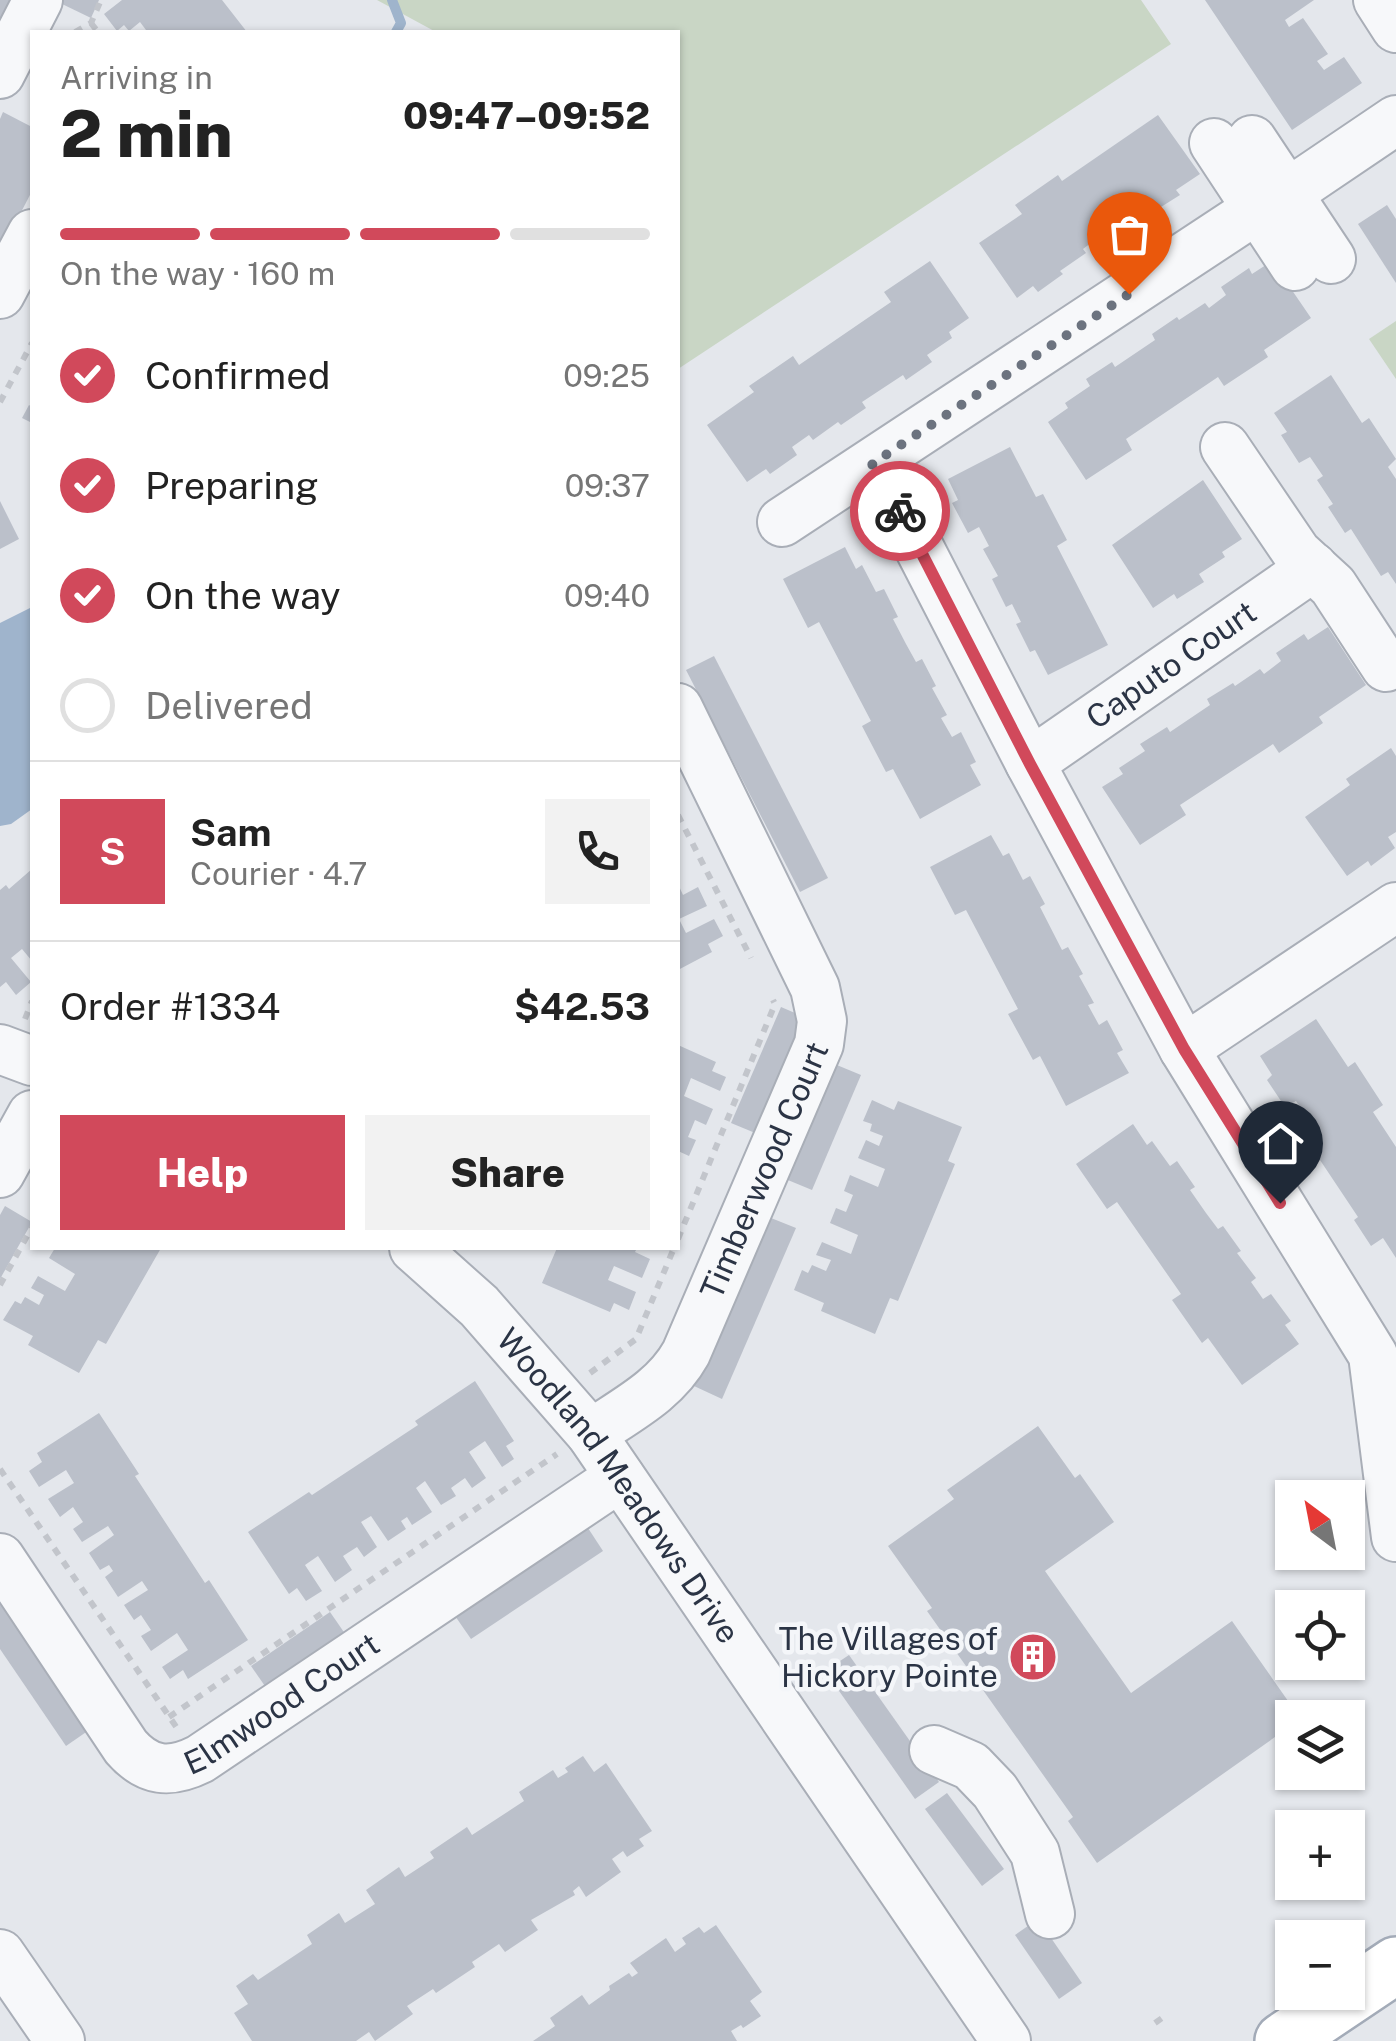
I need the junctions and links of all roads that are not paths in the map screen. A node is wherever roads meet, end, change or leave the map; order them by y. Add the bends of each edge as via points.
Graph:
1 (1378, 0) edge
2 (31, 22) edge
3 (1396, 28) edge
4 (0, 74) edge
5 (1396, 120) edge
6 (1233, 141) dead end
7 (1272, 201) junction
8 (30, 238) edge
9 (1313, 262) dead end
10 (0, 294) edge
11 (1225, 447) dead end
12 (872, 464) junction
13 (782, 522) dead end
14 (1313, 568) junction
15 (1386, 667) dead end
16 (680, 712) edge
17 (1030, 764) junction
18 (1396, 907) edge
19 (0, 1049) edge
20 (1184, 1049) junction
21 (30, 1059) edge
22 (30, 1119) edge
23 (0, 1173) edge
24 (416, 1250) edge
25 (1384, 1350) edge
26 (580, 1440) junction
27 (620, 1477) junction
28 (1396, 1537) edge
29 (0, 1558) edge
30 (934, 1750) dead end
31 (1050, 1914) dead end
32 (0, 1954) edge
33 (1396, 1965) edge
34 (60, 2041) edge
35 (1006, 2041) edge
36 (1283, 2041) edge

1 - 3 street
2 - 4 street
5 - 7 street
6 - 7 street
7 - 9 street
7 - 12 street
8 - 10 street
11 - 14 street
12 - 13 street
12 - 17 street
14 - 15 street via 1334,586
14 - 17 street, Caputo Court
16 - 26 street, Timberwood Court via 815,988 819,1044 675,1372
17 - 20 street
18 - 20 street
19 - 21 street
20 - 25 street
22 - 23 street
24 - 26 street, Woodland Meadows Drive via 479,1306
25 - 28 street
26 - 27 street, Woodland Meadows Drive
27 - 29 street, Elmwood Court via 200,1759 168,1770 138,1761 126,1747
27 - 35 street, Woodland Meadows Drive
30 - 31 street via 971,1766 995,1791 1035,1853
32 - 34 street
33 - 36 main road

